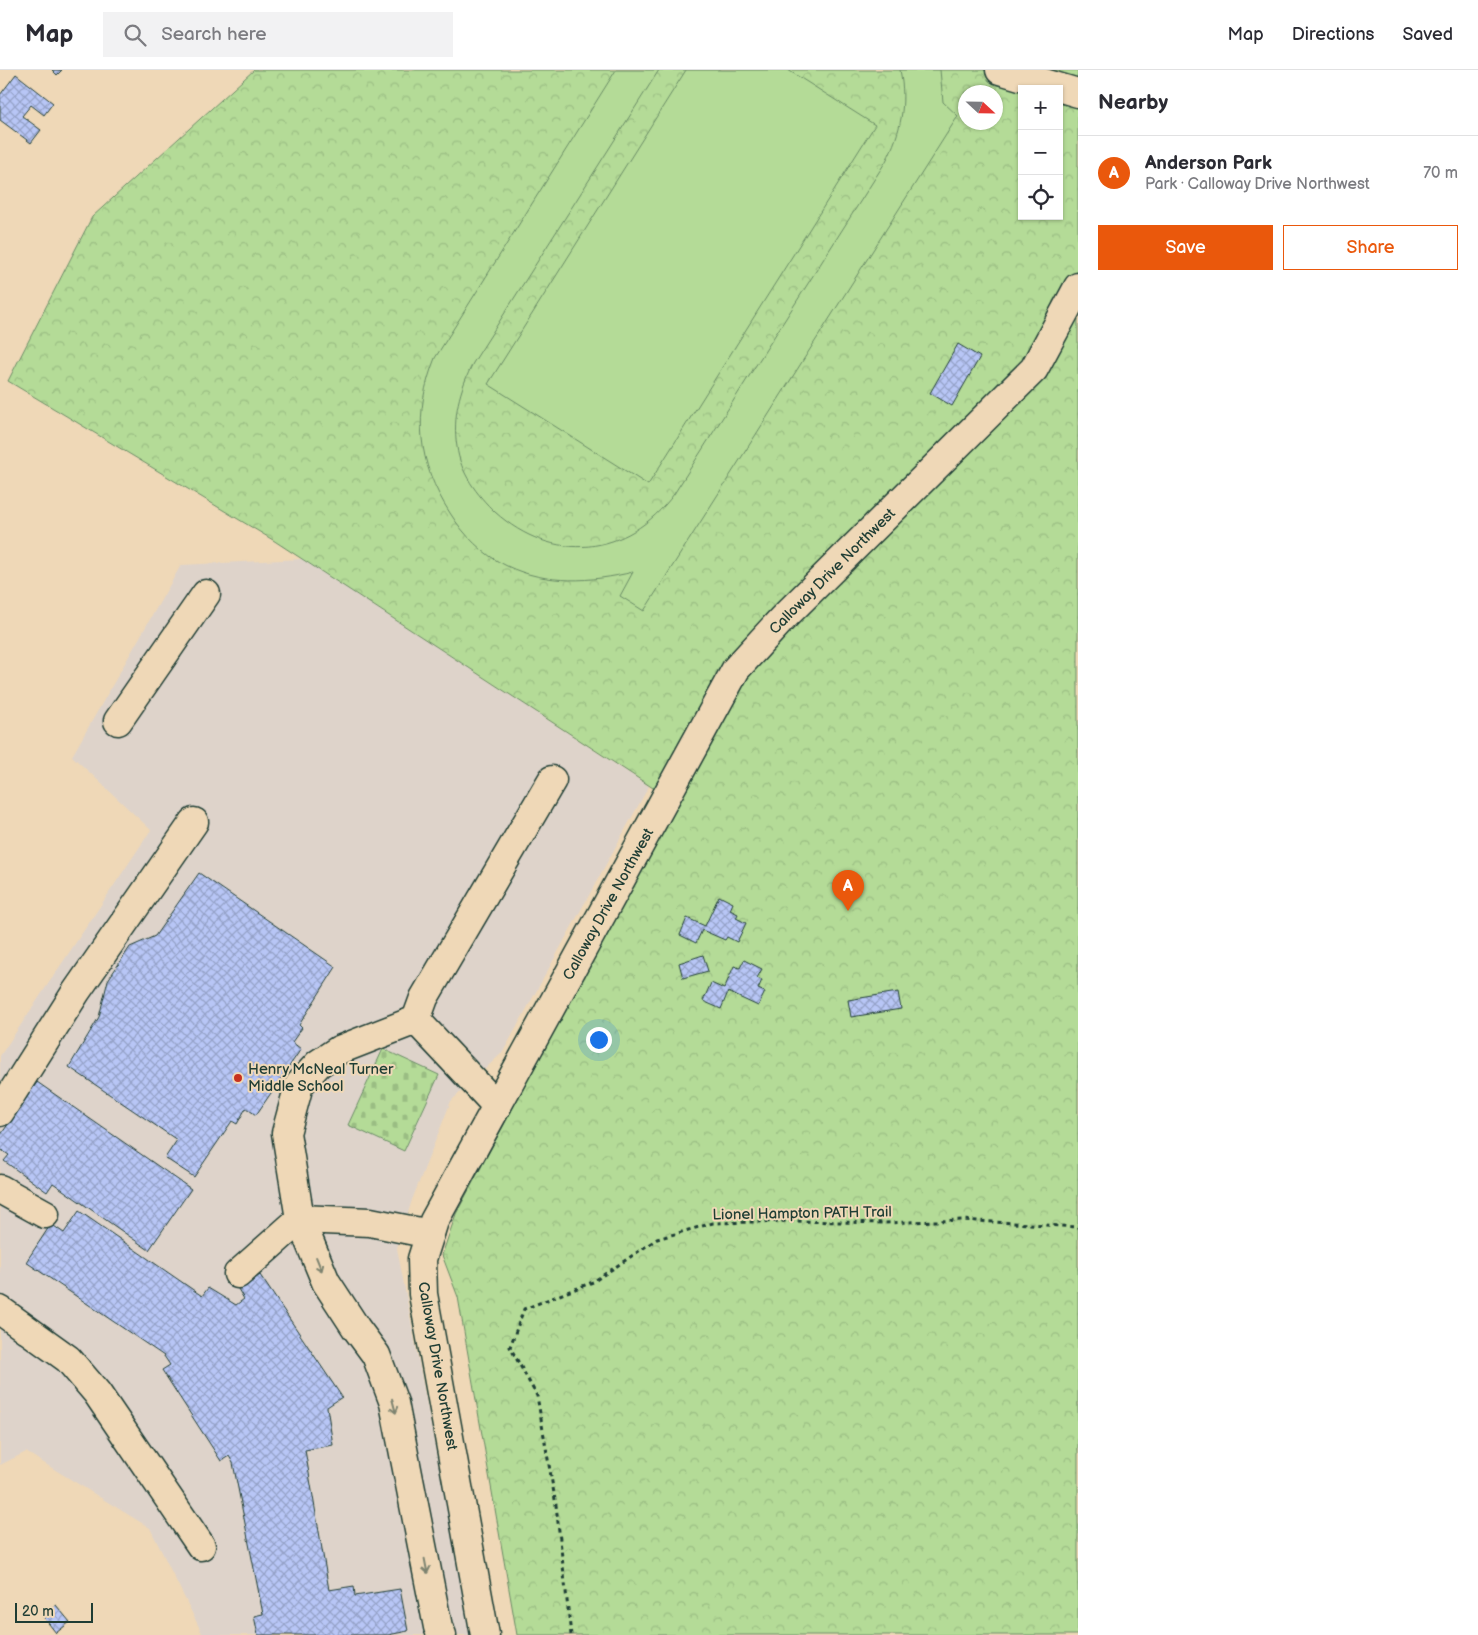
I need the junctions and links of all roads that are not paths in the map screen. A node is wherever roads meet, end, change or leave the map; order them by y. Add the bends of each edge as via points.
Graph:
1 (1000, 70) edge
2 (1078, 93) edge
3 (1078, 287) edge
4 (206, 594) dead end
5 (118, 721) dead end
6 (552, 780) dead end
7 (194, 822) dead end
8 (416, 1020) junction
9 (497, 1106) junction
10 (0, 1112) edge
11 (0, 1189) edge
12 (45, 1214) dead end
13 (300, 1219) junction
14 (430, 1234) junction
15 (238, 1274) dead end
16 (0, 1310) edge
17 (201, 1546) dead end
18 (442, 1635) edge
19 (485, 1635) edge

1 - 2 street
3 - 9 street, Calloway Drive Northwest via 1034,369 782,619 736,669
4 - 5 street
6 - 8 street via 424,998
7 - 10 street via 76,992
8 - 9 street
8 - 13 street via 339,1050 318,1064 298,1084 286,1133
9 - 14 street, Calloway Drive Northwest
11 - 12 street
13 - 14 street via 370,1222
13 - 15 street
13 -> 18 street via 326,1282 376,1355 394,1403
14 - 19 street, Calloway Drive Northwest via 422,1259 423,1294
16 - 17 street via 68,1359 97,1393

